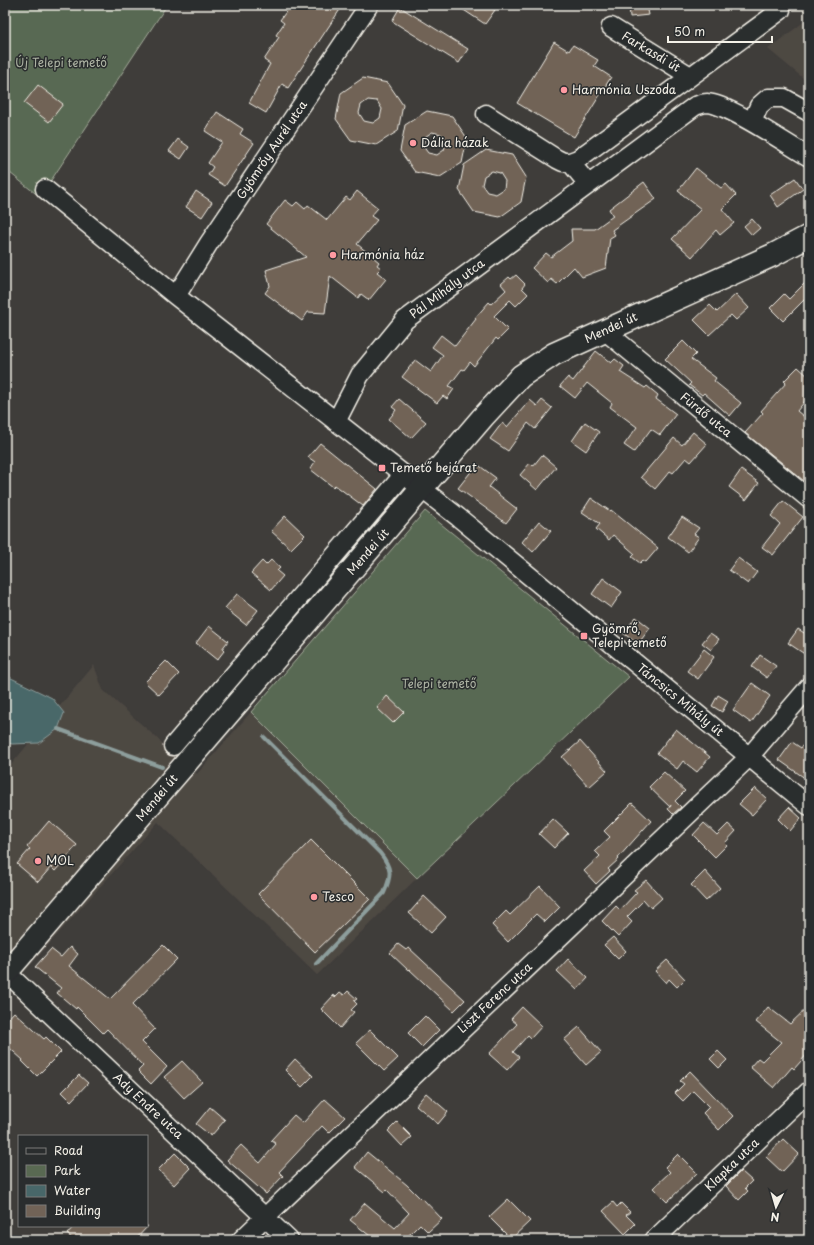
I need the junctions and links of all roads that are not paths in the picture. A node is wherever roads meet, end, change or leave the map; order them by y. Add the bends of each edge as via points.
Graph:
1 (369, 5) edge
2 (773, 5) edge
3 (611, 27) dead end
4 (690, 76) junction
5 (658, 100) junction
6 (809, 112) edge
7 (486, 114) dead end
8 (675, 121) junction
9 (752, 122) junction
10 (809, 158) edge
11 (570, 162) junction
12 (588, 184) junction
13 (45, 189) dead end
14 (809, 236) edge
15 (176, 296) junction
16 (604, 330) junction
17 (336, 422) junction
18 (404, 474) junction
19 (422, 489) junction
20 (809, 499) edge
21 (809, 687) edge
22 (173, 746) dead end
23 (750, 757) junction
24 (809, 806) edge
25 (6, 973) edge
26 (809, 1091) edge
27 (265, 1216) junction
28 (241, 1240) edge
29 (289, 1240) edge
30 (654, 1240) edge

1 - 15 street, Gyömrőy Aurél utca
2 - 4 street via 781,10
3 - 4 street, Farkasdi út
4 - 5 street
5 - 8 street
5 - 11 street
6 - 9 street via 784,98 768,98 759,106
7 - 11 street via 557,159
8 - 9 street, Pál Mihály utca via 701,104 716,105
8 - 12 street, Pál Mihály utca
9 - 10 street
11 - 12 street
12 - 17 street, Pál Mihály utca via 405,320 360,376
13 - 15 street, Táncsics Mihály út
14 - 16 main road, Mendei út via 774,255
15 - 17 street, Táncsics Mihály út
16 - 19 main road, Mendei út via 554,354 521,376
16 - 20 street, Fürdő utca
17 - 18 street, Táncsics Mihály út
18 - 19 street, Táncsics Mihály út
18 - 22 street, Mendei út
19 - 23 street, Táncsics Mihály út
19 - 25 main road, Mendei út
21 - 23 street, Liszt Ferenc utca
23 - 24 street, Táncsics Mihály út
23 - 27 street, Liszt Ferenc utca
25 - 27 street, Ady Endre utca
26 - 30 street, Klapka utca
27 - 28 street, Liszt Ferenc utca
27 - 29 street, Ady Endre utca

